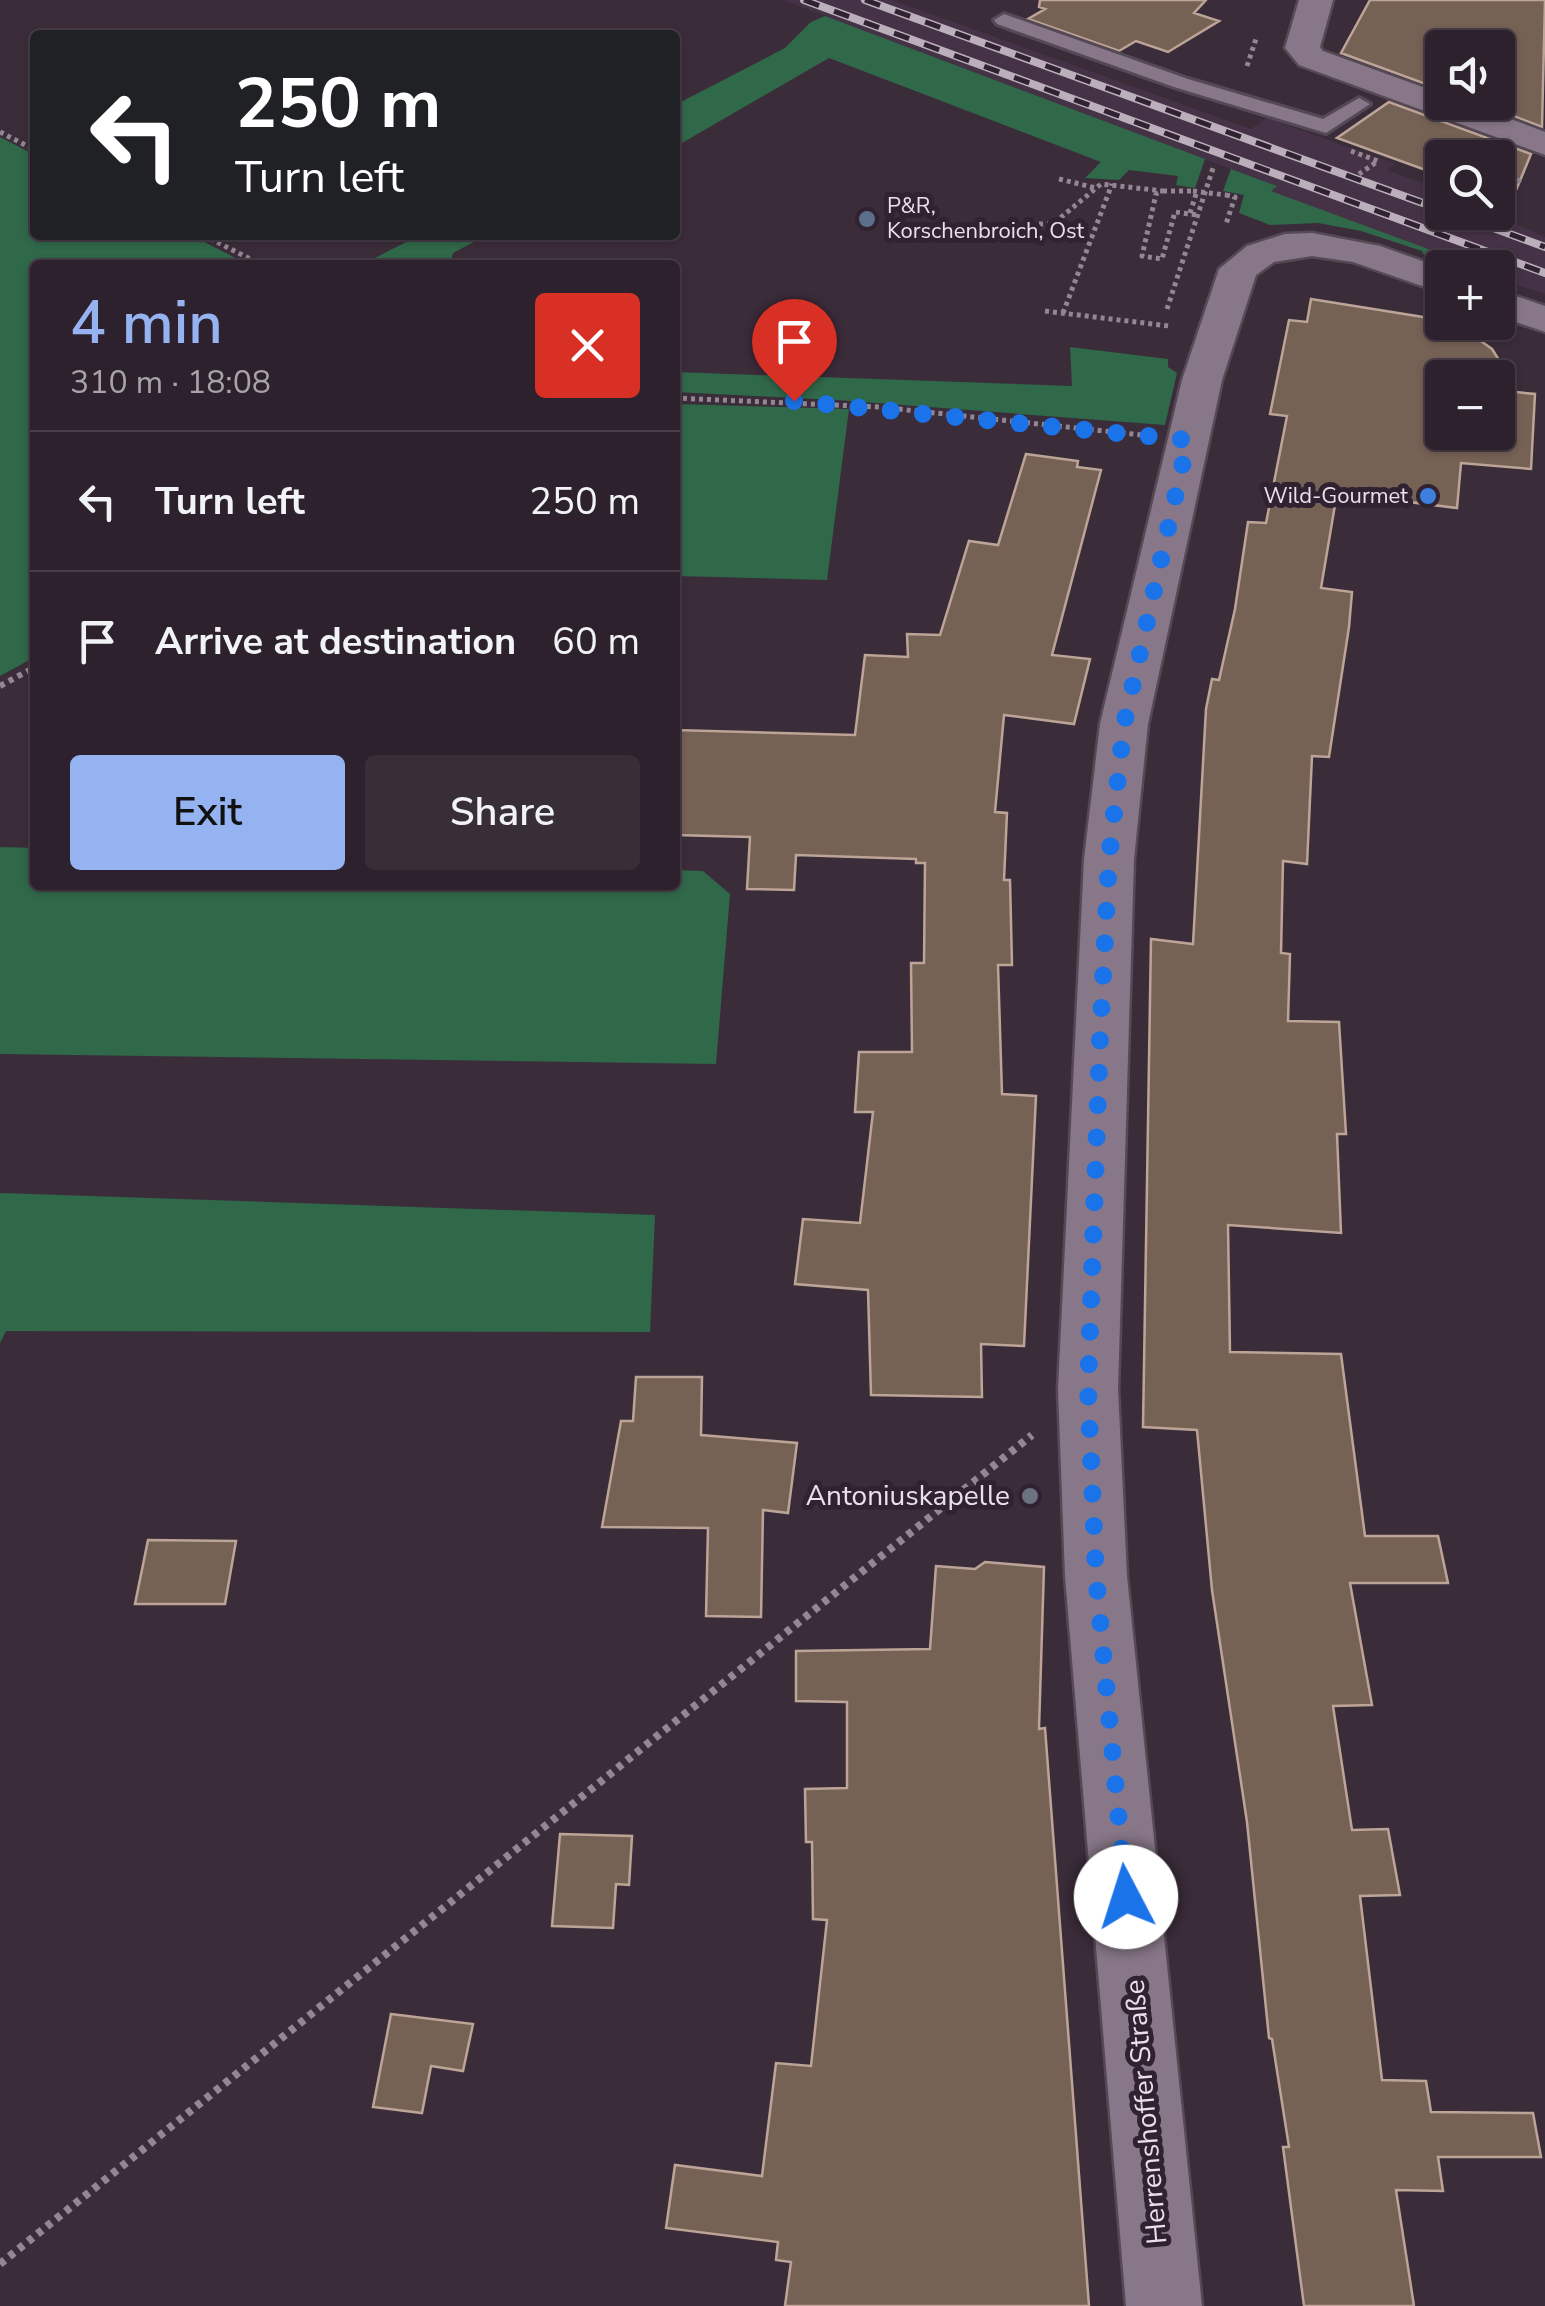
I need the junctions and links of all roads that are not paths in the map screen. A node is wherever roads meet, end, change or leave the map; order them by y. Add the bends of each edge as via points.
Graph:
1 (1316, 0) edge
2 (1004, 20) dead end
3 (1359, 104) dead end
4 (1545, 144) edge
5 (1425, 276) edge
6 (1515, 309) edge
7 (1545, 320) edge
8 (1164, 2306) edge

1 - 4 street via 1302,48 1323,64
2 - 3 lane via 1326,127
5 - 8 street, Herrenshoffer Straße via 1352,249 1305,245 1256,256 1234,274 1136,658 1116,791 1088,1389 1096,1576
6 - 7 street

